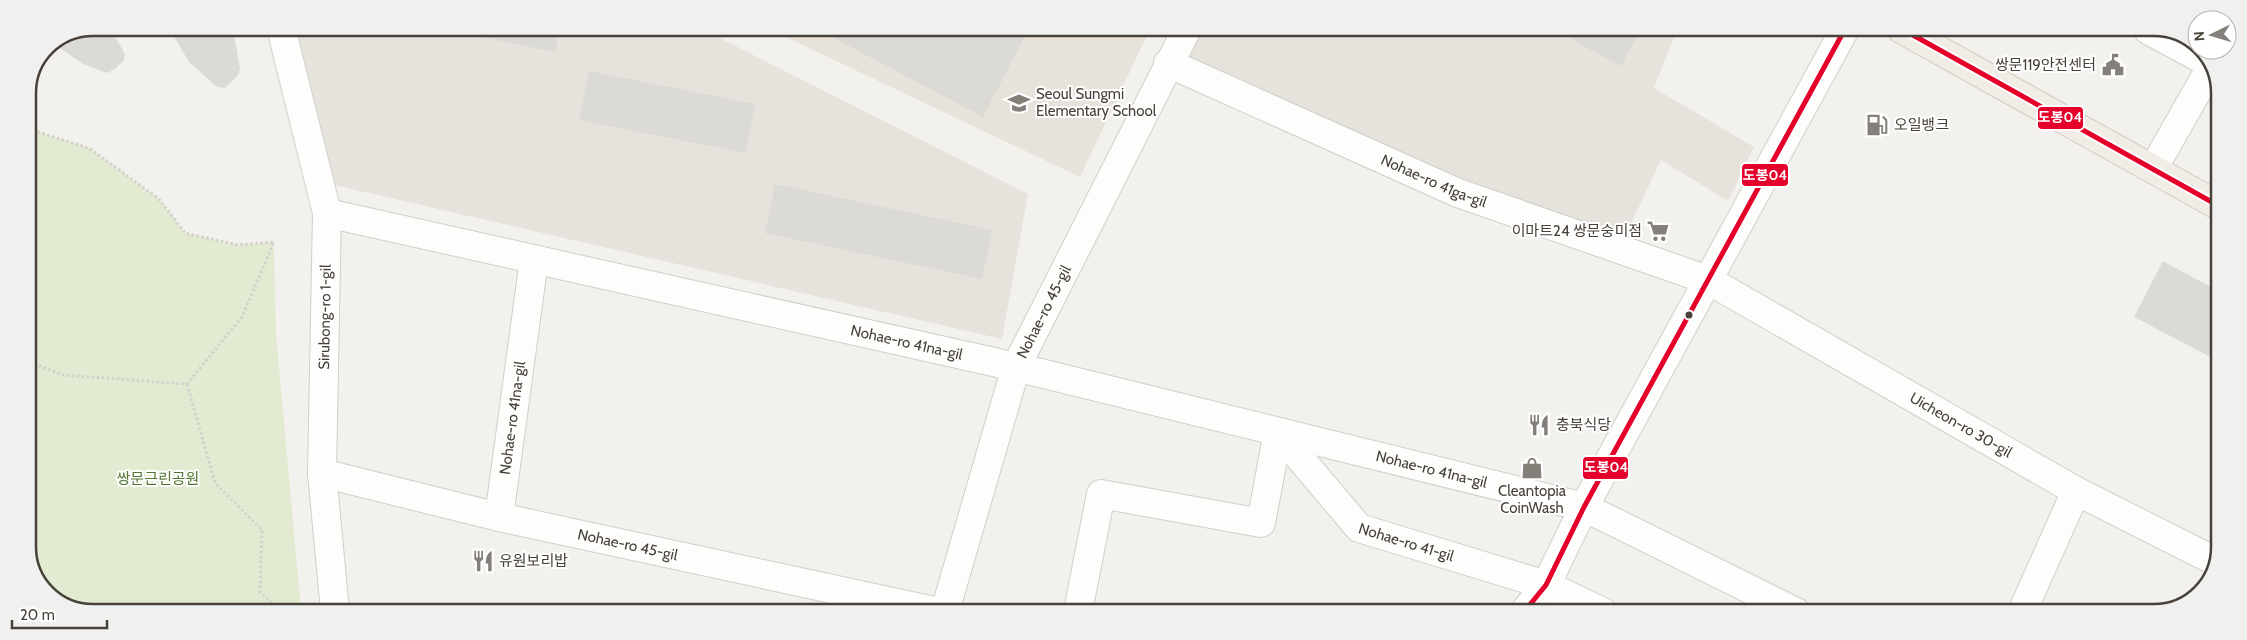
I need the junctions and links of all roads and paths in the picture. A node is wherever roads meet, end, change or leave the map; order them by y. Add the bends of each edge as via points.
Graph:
1 (283, 36) edge
2 (1183, 36) edge
3 (1841, 36) edge
4 (1914, 36) edge
5 (2161, 37) edge
6 (2198, 57) edge
7 (1168, 63) junction
8 (2207, 75) edge
9 (36, 131) edge
10 (2153, 170) junction
11 (2211, 202) edge
12 (327, 214) junction
13 (534, 260) junction
14 (1708, 280) junction
15 (36, 364) edge
16 (1016, 367) junction
17 (187, 384) junction
18 (1278, 432) junction
19 (322, 473) junction
20 (2076, 491) junction
21 (1584, 507) junction
22 (498, 517) junction
23 (2210, 551) edge
24 (1546, 585) junction
25 (273, 604) edge
26 (334, 604) edge
27 (902, 604) edge
28 (947, 604) edge
29 (1079, 604) edge
30 (1531, 604) edge
31 (1586, 604) edge
32 (1780, 604) edge
33 (2026, 604) edge

1 - 12 street, Sirubong-ro 1-gil
2 - 7 street, Nohae-ro 45-gil
3 - 14 street
4 - 10 main road
5 - 6 street
7 - 14 street, Nohae-ro 41ga-gil via 1458,194
7 - 16 street, Nohae-ro 45-gil
8 - 10 street
9 - 17 path via 89,148 159,199 185,234 238,245 274,242 242,317
10 - 11 main road
12 - 13 street, Nohae-ro 41na-gil
12 - 19 street, Sirubong-ro 1-gil
13 - 16 street, Nohae-ro 41na-gil
13 - 22 street, Nohae-ro 41na-gil
14 - 20 street, Uicheon-ro 30-gil
14 - 21 street
15 - 17 path via 62,375
16 - 18 street, Nohae-ro 41na-gil
16 - 28 street, Nohae-ro 45-gil
17 - 25 path via 214,483 262,530 260,592
18 - 21 street, Nohae-ro 41na-gil
18 - 24 street, Nohae-ro 41-gil via 1359,528
18 - 29 street via 1261,523 1101,494
19 - 22 street, Nohae-ro 45-gil
19 - 26 street, Sirubong-ro 1-gil
20 - 23 street, Uicheon-ro 30-gil
20 - 33 street
21 - 24 street
21 - 32 street
22 - 27 street, Nohae-ro 45-gil
24 - 30 street
24 - 31 street, Nohae-ro 41-gil

